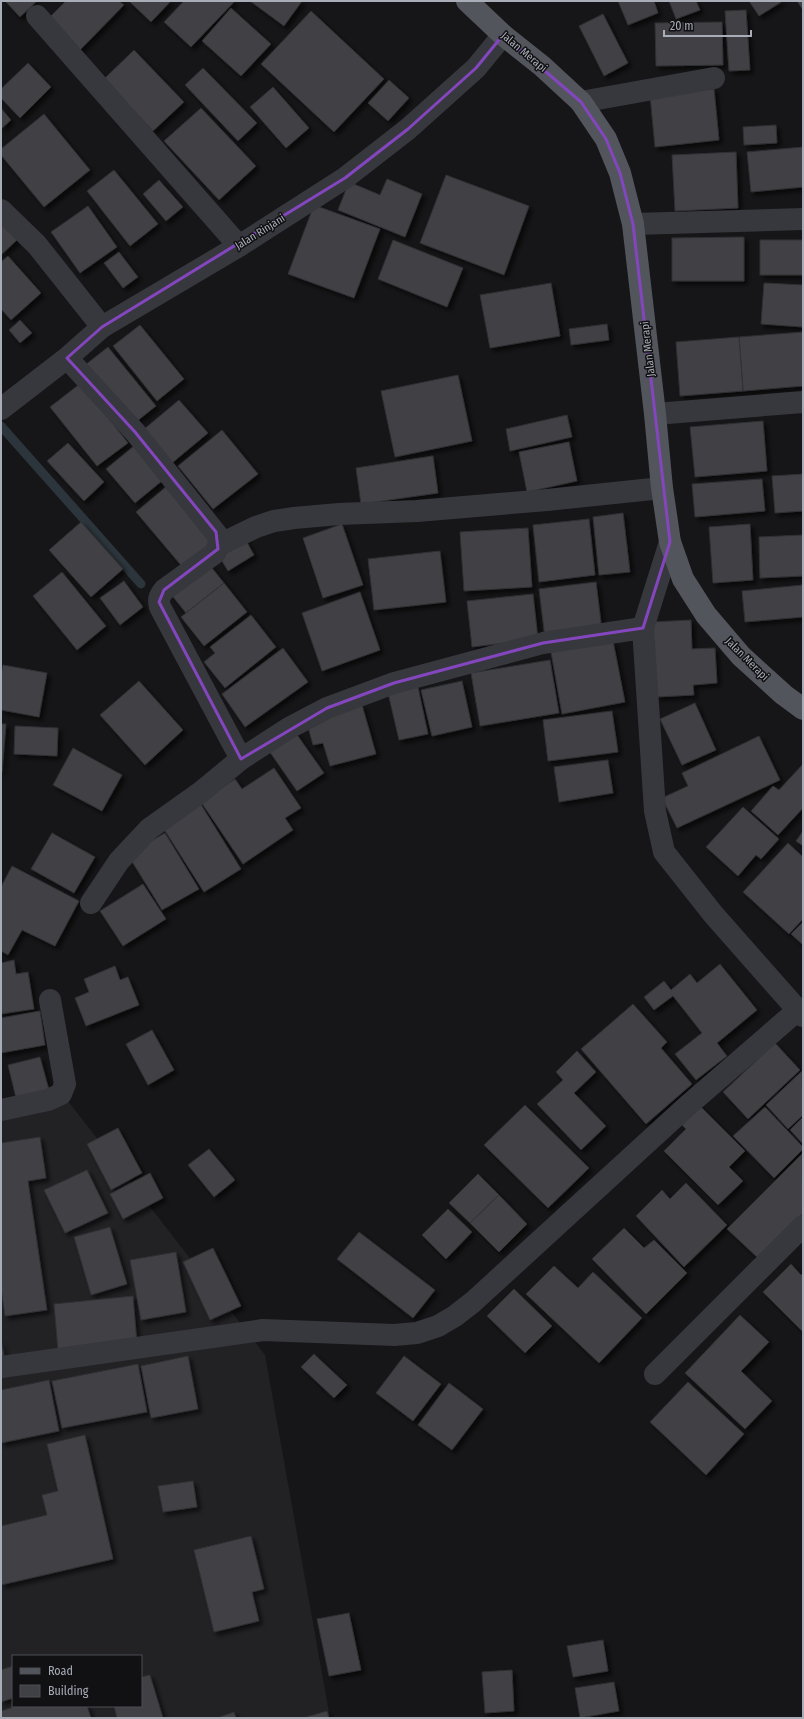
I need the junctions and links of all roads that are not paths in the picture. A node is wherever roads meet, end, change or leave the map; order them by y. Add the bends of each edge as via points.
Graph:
1 (467, 1) edge
2 (37, 16) dead end
3 (503, 35) junction
4 (714, 78) dead end
5 (580, 102) junction
6 (1, 210) edge
7 (803, 219) edge
8 (633, 224) junction
9 (239, 246) junction
10 (102, 327) junction
11 (67, 358) junction
12 (803, 402) edge
13 (6, 406) edge
14 (656, 414) junction
15 (662, 488) junction
16 (670, 542) junction
17 (219, 544) junction
18 (643, 628) junction
19 (803, 709) edge
20 (241, 759) junction
21 (91, 903) dead end
22 (50, 1000) dead end
23 (801, 1013) edge
24 (1, 1110) edge
25 (803, 1226) edge
26 (1, 1367) edge
27 (655, 1374) dead end

1 - 3 main road, Jalan Merapi
2 - 9 street
3 - 5 main road, Jalan Merapi via 542,66
3 - 9 street, Jalan Rinjani via 476,68 408,129 345,178
4 - 5 street
5 - 8 main road, Jalan Merapi via 606,139 620,173
6 - 10 street via 37,245
7 - 8 street
8 - 14 main road, Jalan Merapi
9 - 10 street, Jalan Rinjani
10 - 11 street, Jalan Rinjani
11 - 13 street, Jalan Rinjani
11 - 17 street via 135,432 216,532
12 - 14 street
14 - 15 main road, Jalan Merapi
15 - 16 main road, Jalan Merapi
15 - 17 street via 424,511 294,518 256,527
16 - 18 street
16 - 19 main road, Jalan Merapi via 684,579 706,615 741,656
17 - 20 street via 214,553 164,590 159,602
18 - 20 street via 543,643 394,683 327,708
18 - 23 street via 656,811 664,852 714,914
20 - 21 street via 201,792 149,829 119,861
22 - 24 street via 65,1084 61,1094 48,1100
23 - 26 street via 686,1107 473,1302 438,1326 417,1333 394,1335 263,1330
25 - 27 street

